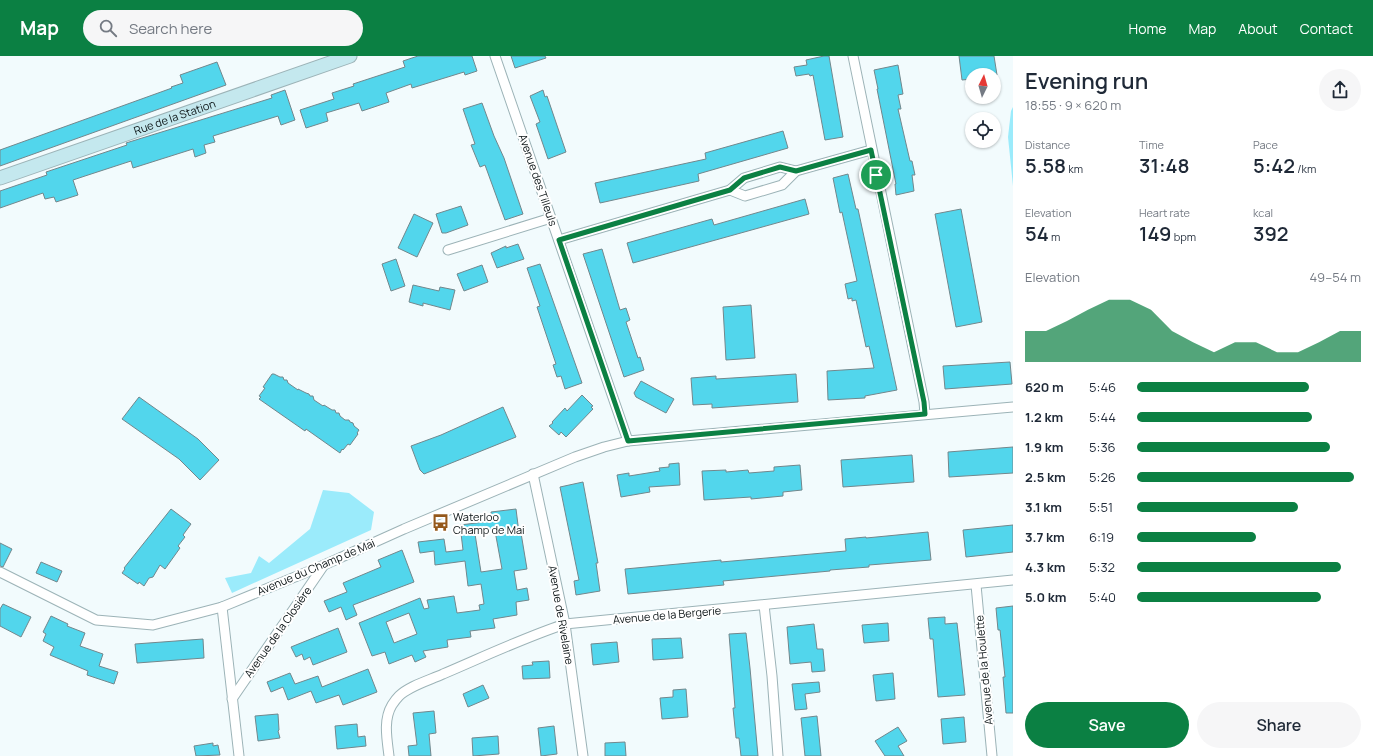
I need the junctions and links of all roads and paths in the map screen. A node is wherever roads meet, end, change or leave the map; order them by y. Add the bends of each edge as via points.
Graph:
1 (350, 56) edge
2 (495, 56) edge
3 (853, 56) edge
4 (871, 150) junction
5 (796, 171) junction
6 (0, 178) edge
7 (730, 190) junction
8 (551, 218) junction
9 (559, 240) junction
10 (448, 250) dead end
11 (1013, 407) edge
12 (925, 414) junction
13 (628, 441) junction
14 (533, 474) junction
15 (324, 565) junction
16 (0, 572) edge
17 (1013, 580) edge
18 (976, 585) junction
19 (764, 605) junction
20 (222, 607) junction
21 (565, 624) junction
22 (232, 699) junction
23 (239, 756) edge
24 (389, 756) edge
25 (583, 756) edge
26 (778, 756) edge
27 (992, 756) edge

1 - 6 street, Rue de la Station
2 - 8 street, Avenue des Tilleuls
3 - 4 street
4 - 5 street
4 - 12 street
5 - 7 street via 780,167 744,178
5 - 7 street via 782,185 745,196
7 - 9 street
8 - 9 street, Avenue des Tilleuls
8 - 10 street
9 - 13 street, Avenue des Tilleuls
11 - 12 street, Avenue du Champ de Mai
12 - 13 street, Avenue du Champ de Mai
13 - 14 street, Avenue du Champ de Mai via 604,447
14 - 15 street, Avenue du Champ de Mai
14 - 21 street, Avenue de Rivelaine
15 - 20 street, Avenue du Champ de Mai
15 - 22 street, Avenue de la Closière
16 - 20 street, Avenue du Champ de Mai via 96,620 153,624
17 - 18 street, Avenue de la Bergerie
18 - 19 street, Avenue de la Bergerie
18 - 27 street, Avenue de la Houlette
19 - 21 street, Avenue de la Bergerie
19 - 26 street
20 - 22 street, Avenue de la Closière
21 - 24 street, Avenue de la Bergerie via 413,687 400,695 386,718
21 - 25 street, Avenue de Rivelaine
22 - 23 street, Avenue de la Closière

